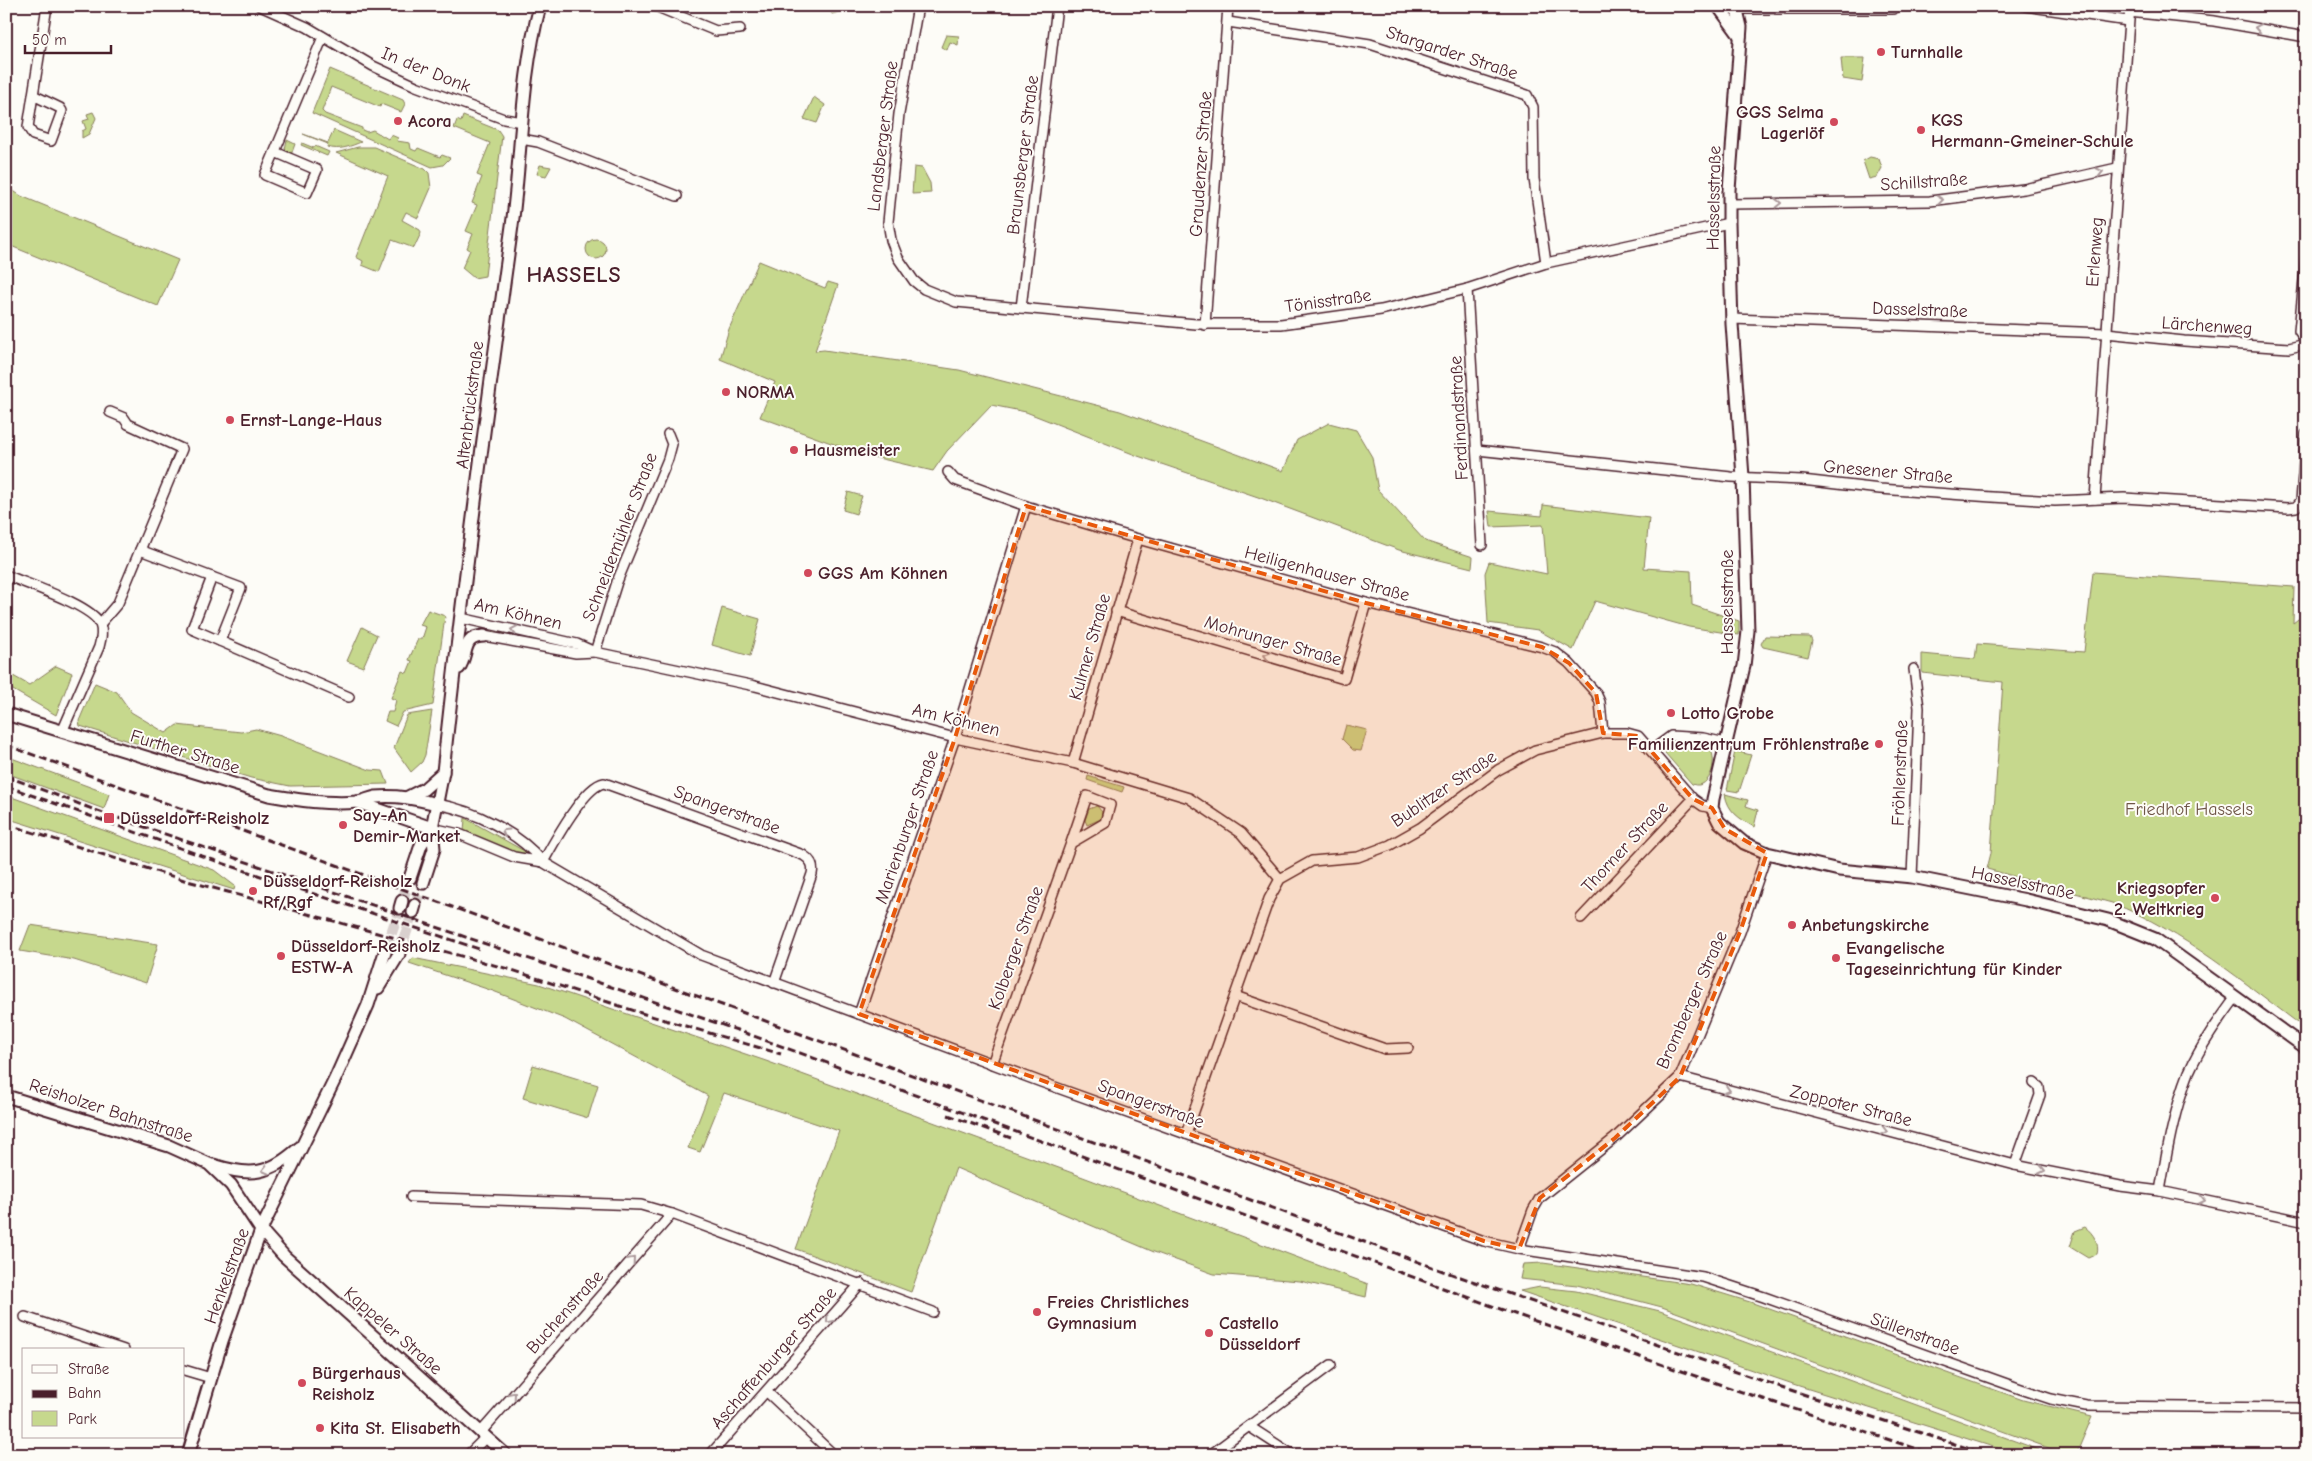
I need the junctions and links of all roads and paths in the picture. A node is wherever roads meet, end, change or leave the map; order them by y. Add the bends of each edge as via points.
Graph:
1 (47, 6) edge
2 (260, 6) edge
3 (540, 6) edge
4 (655, 6) edge
5 (918, 6) edge
6 (1057, 6) edge
7 (1228, 6) edge
8 (1718, 6) edge
9 (1899, 6) edge
10 (2025, 6) edge
11 (1734, 7) edge
12 (2129, 13) edge
13 (1228, 22) junction
14 (740, 29) dead end
15 (1740, 36) junction
16 (323, 37) junction
17 (2306, 37) edge
18 (33, 95) junction
19 (522, 122) junction
20 (521, 139) junction
21 (276, 152) junction
22 (2117, 168) junction
23 (677, 196) dead end
24 (1729, 204) junction
25 (1729, 223) junction
26 (2306, 259) edge
27 (1546, 263) junction
28 (924, 289) joint
29 (1467, 289) junction
30 (1021, 308) junction
31 (1732, 319) junction
32 (1205, 325) junction
33 (2106, 333) junction
34 (2306, 342) edge
35 (110, 412) dead end
36 (668, 434) dead end
37 (2306, 434) edge
38 (1477, 450) junction
39 (948, 472) dead end
40 (1743, 477) junction
41 (2095, 500) junction
42 (1026, 506) junction
43 (1138, 539) junction
44 (1482, 544) dead end
45 (140, 550) junction
46 (6, 575) edge
47 (212, 577) junction
48 (1366, 603) junction
49 (1116, 611) junction
50 (461, 618) junction
51 (100, 624) junction
52 (484, 636) joint
53 (220, 641) junction
54 (595, 652) junction
55 (1914, 670) dead end
56 (454, 675) junction
57 (350, 697) dead end
58 (6, 714) edge
59 (62, 732) junction
60 (1603, 733) junction
61 (955, 738) junction
62 (1726, 743) junction
63 (1652, 750) junction
64 (1073, 763) junction
65 (443, 772) junction
66 (408, 797) junction
67 (1693, 798) junction
68 (358, 802) junction
69 (437, 804) junction
70 (1712, 808) junction
71 (432, 828) junction
72 (1071, 843) junction
73 (1767, 853) junction
74 (543, 862) junction
75 (410, 878) tunnel mouth
76 (1912, 878) junction
77 (1280, 879) junction
78 (423, 883) tunnel mouth
79 (1581, 918) dead end
80 (386, 949) tunnel mouth
81 (399, 954) tunnel mouth
82 (774, 983) junction
83 (1235, 996) junction
84 (2236, 997) junction
85 (368, 1005) junction
86 (859, 1014) junction
87 (1408, 1048) dead end
88 (2306, 1048) edge
89 (992, 1064) junction
90 (1680, 1077) junction
91 (2034, 1083) dead end
92 (6, 1096) edge
93 (1186, 1134) junction
94 (304, 1143) junction
95 (209, 1164) junction
96 (2015, 1165) junction
97 (2160, 1191) junction
98 (411, 1197) dead end
99 (672, 1214) junction
100 (2306, 1222) edge
101 (261, 1230) junction
102 (1519, 1249) junction
103 (861, 1283) junction
104 (933, 1312) dead end
105 (25, 1317) dead end
106 (118, 1348) edge
107 (1331, 1365) dead end
108 (185, 1370) edge
109 (211, 1378) junction
110 (768, 1392) junction
111 (2306, 1408) edge
112 (1250, 1427) junction
113 (483, 1434) junction
114 (188, 1455) edge
115 (468, 1455) edge
116 (506, 1455) edge
117 (710, 1455) edge
118 (834, 1455) edge
119 (1210, 1455) edge
120 (1293, 1455) edge

1 - 18 street
2 - 16 street, In der Donk
3 - 19 street, Altenbrückstraße
4 - 14 street via 716,31
5 - 28 street, Landsberger Straße via 899,114 888,222 898,258 914,281
6 - 30 street, Braunsberger Straße
7 - 13 street, Graudenzer Straße
8 - 15 street
9 - 11 street via 1893,9
10 - 12 street
11 - 15 street, Hasselsstraße via 1740,19
17 -> 12 street via 2214,21
12 - 22 street, Erlenweg
13 - 27 street, Stargarder Straße via 1370,44 1527,95 1533,106 1534,179
13 - 32 street, Graudenzer Straße
15 - 24 street, Hasselsstraße
16 - 19 street, In der Donk via 373,66 429,92 504,119
16 - 21 street
18 - 18 street via 62,111 51,141 33,135 29,130
19 - 20 street, Altenbrückstraße
20 - 23 street via 538,142
20 - 50 street, Altenbrückstraße via 512,232
21 - 21 street via 266,175 308,193 316,170
24 -> 22 street, Schillstraße via 1930,201 2024,189
22 - 33 street, Erlenweg
24 - 25 street, Hasselsstraße
25 - 27 street, Tönisstraße
25 - 31 street, Hasselsstraße
26 - 34 street via 2299,331
27 - 29 street, Tönisstraße
28 - 30 street, Tönisstraße via 956,302
29 - 32 street, Tönisstraße via 1362,314 1281,324
29 - 38 street, Ferdinandstraße
30 - 32 street, Tönisstraße
31 - 33 street, Dasselstraße
31 - 40 street, Hasselsstraße
33 - 34 street, Lärchenweg via 2289,348
33 - 41 street, Erlenweg
35 - 45 street via 182,449
36 - 54 street, Schneidemühler Straße via 672,444 668,459 617,582
37 - 41 street, Gnesener Straße via 2301,500 2296,507 2124,498
38 - 40 street, Gnesener Straße
38 - 44 street, Ferdinandstraße
39 - 42 street, Heiligenhauser Straße via 955,480
40 - 41 street, Gnesener Straße via 2055,501
40 - 62 street, Hasselsstraße via 1748,640
42 - 43 street, Heiligenhauser Straße
42 - 61 street, Marienburger Straße
43 - 48 street, Heiligenhauser Straße
43 - 49 street, Kulmer Straße
45 - 47 street
45 - 51 street via 118,603
46 - 51 street via 83,608
47 - 53 street via 192,629
47 - 53 street via 241,588
48 -> 49 street, Mohrunger Straße via 1344,680
48 - 60 street, Heiligenhauser Straße via 1555,652 1586,680 1596,694 1600,702
49 - 64 street, Kulmer Straße
54 -> 50 street, Am Köhnen via 577,644
50 - 56 street, Altenbrückstraße
51 - 59 street via 99,647
52 - 54 street, Am Köhnen via 576,653
52 - 56 street, Altenbrückstraße via 475,636 467,643 463,662
53 - 57 street
54 - 61 street, Am Köhnen via 755,686
55 - 76 street, Fröhlenstraße via 1919,708
56 - 65 street, Altenbrückstraße
58 - 59 street, Further Straße
59 - 68 street, Further Straße via 269,795 294,800
60 - 63 street via 1633,733
60 - 77 street, Bublitzer Straße via 1535,750 1498,770 1420,828 1390,844 1358,856 1312,862
61 - 64 street, Am Köhnen
61 - 86 street, Marienburger Straße
62 - 63 street via 1670,736
62 - 70 street, Hasselsstraße
63 - 67 street
64 - 77 street, Am Köhnen via 1189,798 1241,834
65 - 66 street via 424,789
65 - 69 street, Altenbrückstraße
66 - 68 street, Further Straße
66 - 69 street, Further Straße
67 - 70 street
67 - 79 street, Thorner Straße
68 - 71 street, Further Straße
69 - 71 street, Altenbrückstraße
74 -> 69 street, Spangerstraße via 526,845 494,825 461,809
70 - 73 street, Hasselsstraße via 1725,828
71 - 74 street, Spangerstraße via 459,834 514,857
71 - 75 street via 421,845
71 - 78 street via 434,849
72 - 72 street, Kolberger Straße via 1105,823 1110,805 1087,796
72 - 89 street, Kolberger Straße
73 - 76 street, Hasselsstraße via 1839,870
73 - 90 street, Bromberger Straße via 1740,932
74 - 82 street, Spangerstraße via 694,952
74 - 82 street, Spangerstraße via 590,792 604,783 803,855 814,867
76 - 84 street, Hasselsstraße via 2026,900 2132,928 2155,939
77 - 83 street via 1269,899
80 - 85 street, Henkelstraße
81 - 85 street, Henkelstraße
82 - 86 street, Spangerstraße
83 - 87 street via 1385,1049
83 - 93 street
84 - 88 street, Hasselsstraße
84 - 97 street via 2205,1042 2190,1071 2170,1134
85 - 94 street, Henkelstraße
86 - 89 street, Spangerstraße
89 - 93 street, Spangerstraße
90 -> 96 street, Zoppoter Straße
90 - 102 street, Bromberger Straße via 1615,1138 1540,1198
91 - 96 street via 2040,1094
92 - 95 street, Reisholzer Bahnstraße via 169,1146
93 - 102 street, Spangerstraße via 1484,1241
94 -> 95 street, Henkelstraße via 269,1170 240,1171
94 - 101 street, Henkelstraße
95 - 101 street, Reisholzer Bahnstraße via 231,1185
96 -> 97 street, Zoppoter Straße
97 -> 100 street, Zoppoter Straße
98 - 99 street via 641,1205
99 - 103 street
113 -> 99 street, Buchenstraße
101 - 109 street, Henkelstraße
101 - 113 street, Kappeler Straße via 294,1266
102 - 111 street, Süllenstraße via 1703,1277 2051,1399 2086,1406
103 - 104 street
103 -> 110 street, Aschaffenburger Straße
105 - 106 street
107 - 112 street
108 - 109 street
109 - 114 street, Henkelstraße
110 - 117 street, Aschaffenburger Straße
110 - 118 street
112 - 119 street
112 - 120 street
113 - 115 street, Buchenstraße
113 - 116 street, Kappeler Straße

